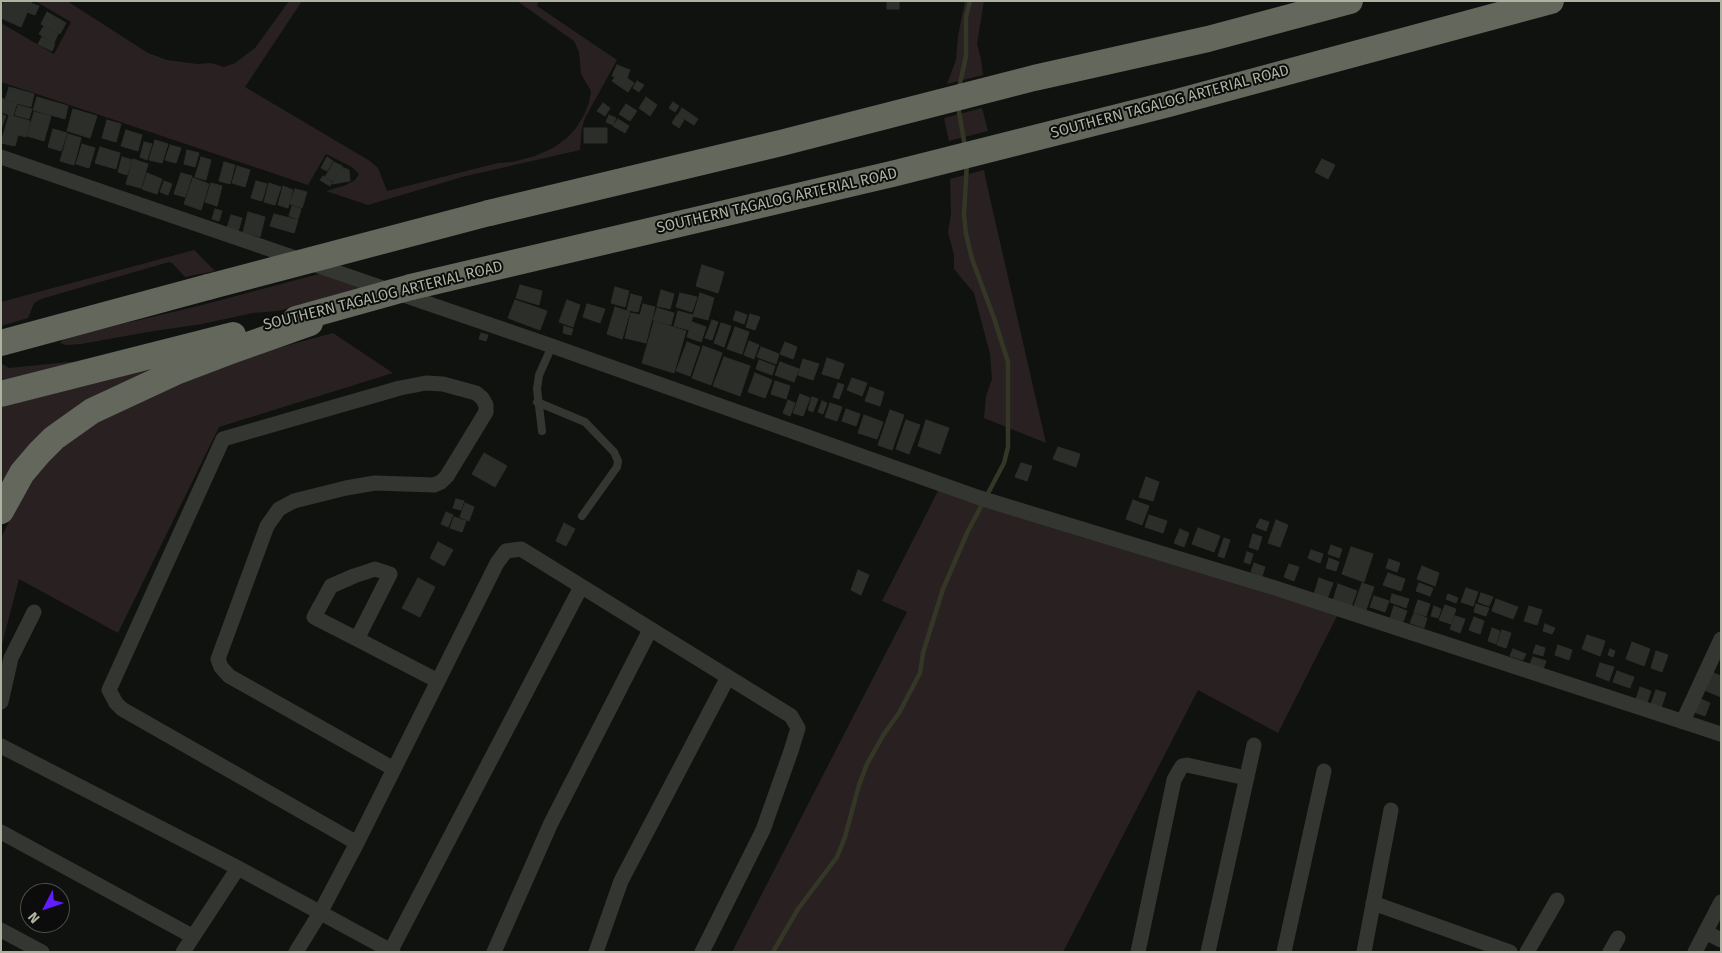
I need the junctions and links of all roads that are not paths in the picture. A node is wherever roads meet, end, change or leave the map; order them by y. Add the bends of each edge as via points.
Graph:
1 (1350, 1) edge
2 (1551, 1) edge
3 (1, 157) edge
4 (303, 321) junction
5 (1, 343) edge
6 (552, 346) junction
7 (1, 394) edge
8 (537, 402) junction
9 (542, 431) dead end
10 (1, 511) edge
11 (582, 516) dead end
12 (581, 587) junction
13 (34, 612) dead end
14 (650, 630) junction
15 (357, 639) junction
16 (1719, 647) edge
17 (728, 677) junction
18 (438, 681) junction
19 (1, 702) edge
20 (1683, 721) junction
21 (1721, 734) edge
22 (1254, 745) dead end
23 (1, 746) edge
24 (394, 769) junction
25 (1324, 771) dead end
26 (1246, 778) junction
27 (1391, 810) dead end
28 (1, 832) edge
29 (357, 843) junction
30 (238, 868) junction
31 (1557, 900) dead end
32 (1721, 902) edge
33 (1372, 903) junction
34 (320, 913) junction
35 (1, 930) edge
36 (1705, 932) junction
37 (192, 936) junction
38 (1721, 940) edge
39 (391, 951) edge
40 (42, 952) edge
41 (183, 952) edge
42 (296, 952) edge
43 (494, 952) edge
44 (596, 952) edge
45 (702, 952) edge
46 (1138, 952) edge
47 (1208, 952) edge
48 (1284, 952) edge
49 (1364, 952) edge
50 (1510, 952) edge
51 (1528, 952) edge
52 (1695, 952) edge

1 - 5 highway, bridge via 1208,39 1034,78 782,143 489,213
2 - 4 highway, SOUTHERN TAGALOG ARTERIAL ROAD, bridge via 1492,12 1169,104 896,173 411,287
3 - 6 street
4 - 7 highway, SOUTHERN TAGALOG ARTERIAL ROAD
4 - 10 highway via 178,371 92,411 54,438 40,453 22,473
6 - 8 lane via 536,389
6 - 20 street via 980,498 1275,588
8 - 9 lane
8 - 11 lane via 586,422 614,452 618,461
12 - 14 street
12 - 18 street via 521,549 506,551 497,562
12 - 39 street
13 - 19 street via 11,658
14 - 17 street
14 - 43 street via 551,823
15 - 15 street via 386,582 390,574 375,569 331,586 314,617
15 - 18 street
16 - 20 street
17 - 44 street via 622,881
17 - 45 street via 792,716 798,728 763,830
18 - 24 street
20 - 21 street
22 - 26 street
23 - 30 street
24 - 29 street
24 - 29 street via 229,676 218,659 267,526 279,509 294,501 346,488 375,483 434,485 447,476 486,412 486,405 476,393 443,384 426,383 400,388 222,439 109,690 122,709
25 - 48 street
26 - 46 street via 1182,766 1174,780
26 - 47 street
27 - 33 street
28 - 37 street
29 - 34 street
30 - 34 street
30 - 37 street
31 - 51 street
32 - 36 street
33 - 49 street
33 - 50 street
34 - 39 street
34 - 42 street
35 - 40 street
36 - 38 street
36 - 52 street
37 - 41 street

